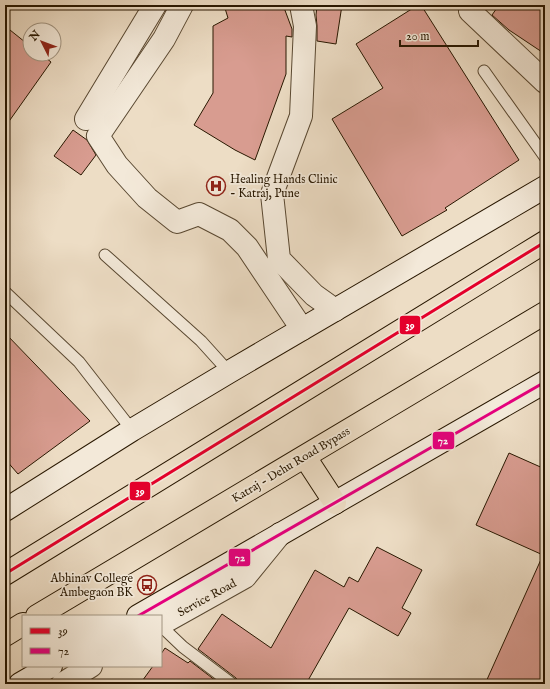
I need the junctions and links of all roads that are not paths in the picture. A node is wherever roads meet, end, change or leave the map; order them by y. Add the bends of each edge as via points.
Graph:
1 (155, 5) edge
2 (182, 5) edge
3 (301, 5) edge
4 (474, 5) edge
5 (484, 71) dead end
6 (545, 82) edge
7 (86, 119) dead end
8 (545, 157) edge
9 (545, 187) edge
10 (545, 242) edge
11 (105, 255) dead end
12 (5, 292) edge
13 (334, 310) junction
14 (545, 313) edge
15 (302, 329) junction
16 (229, 372) junction
17 (545, 382) edge
18 (132, 430) junction
19 (305, 457) junction
20 (335, 503) junction
21 (5, 510) edge
22 (280, 534) junction
23 (5, 574) edge
24 (39, 615) edge
25 (140, 615) edge
26 (162, 624) edge
27 (22, 625) edge
28 (162, 626) edge
29 (5, 635) edge
30 (49, 667) edge
31 (89, 667) edge
32 (20, 684) edge
33 (62, 684) edge
34 (232, 684) edge

1 - 7 street
2 - 15 street via 164,39 98,136 117,165 142,193 177,222 199,214 230,230 247,247
3 - 13 street via 304,26 301,116 272,194 279,259 314,295
4 - 6 street via 470,12
5 - 8 lane
9 - 13 street
10 - 23 highway
11 - 16 lane via 201,341
12 - 18 lane via 79,362
13 - 15 street
14 - 19 highway, Katraj - Dehu Road Bypass
15 - 16 street
16 - 18 street
17 - 20 street
18 - 21 street
19 - 20 highway
19 - 24 highway, Katraj - Dehu Road Bypass
20 - 22 street
22 - 25 street
22 - 26 street, Service Road via 245,577
27 - 29 highway
28 - 34 lane via 188,651
30 - 32 street
31 - 33 street

